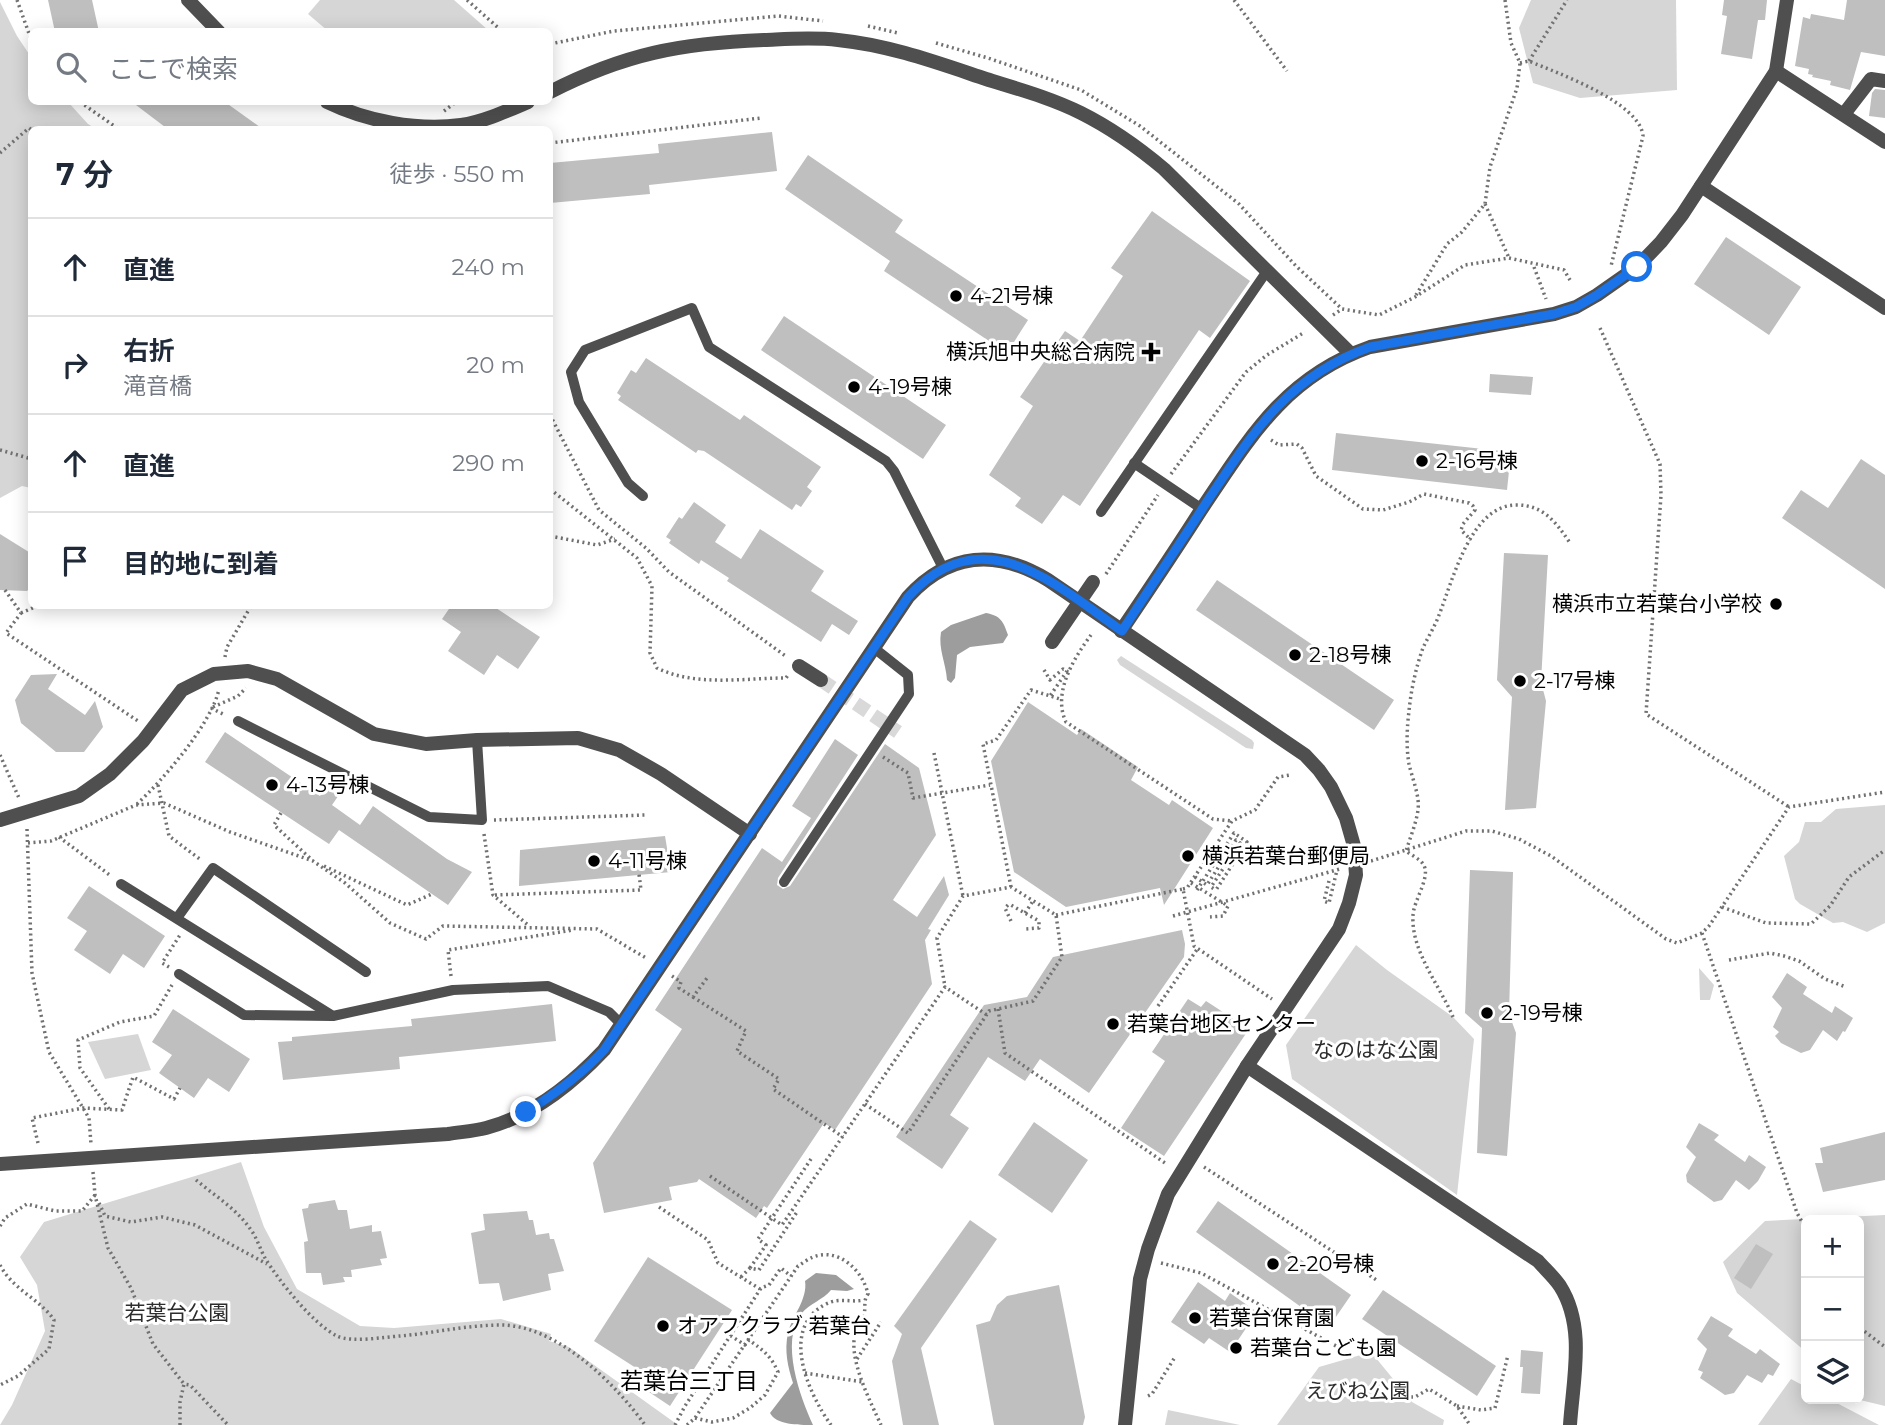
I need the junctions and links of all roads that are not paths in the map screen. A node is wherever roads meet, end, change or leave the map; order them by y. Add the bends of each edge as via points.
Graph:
1 (188, 0) edge
2 (1787, 0) edge
3 (215, 28) edge
4 (1776, 71) junction
5 (1885, 81) edge
6 (553, 91) edge
7 (335, 105) edge
8 (520, 105) edge
9 (1844, 114) junction
10 (1885, 142) edge
11 (1701, 186) junction
12 (1267, 271) junction
13 (1885, 308) edge
14 (1351, 354) junction
15 (1134, 463) junction
16 (643, 496) dead end
17 (1202, 509) junction
18 (1101, 512) dead end
19 (943, 568) junction
20 (1093, 582) road end
21 (1122, 631) junction
22 (1052, 642) dead end
23 (874, 648) junction
24 (799, 666) road end
25 (821, 680) tunnel mouth
26 (238, 721) dead end
27 (477, 740) junction
28 (0, 820) edge
29 (750, 834) junction
30 (784, 882) dead end
31 (121, 884) road end
32 (177, 918) junction
33 (366, 972) dead end
34 (179, 974) road end
35 (333, 1016) junction
36 (622, 1025) junction
37 (1247, 1066) junction
38 (0, 1164) edge
39 (1125, 1425) edge
40 (1570, 1425) edge

1 - 3 street
2 - 4 street
4 - 9 street
4 - 11 street
5 - 9 street via 1871,79
6 - 12 street via 613,63 666,49 731,41 838,40 925,58 1058,103 1110,130 1164,169
7 - 8 street via 363,116 420,125 461,125
9 - 10 street
11 - 13 street
11 - 14 street via 1637,267 1576,307
12 - 14 street
12 - 15 lane
14 - 17 street via 1275,407
15 - 17 lane
15 - 18 lane
16 - 19 lane via 628,483 579,402 571,372 585,350 692,307 709,347 886,461
17 - 21 street
19 - 21 street via 984,559 1028,568
19 - 23 street via 908,597
20 - 22 street
21 - 37 street via 1305,755 1320,770 1346,818 1356,875 1339,929
23 - 29 street
23 - 30 lane via 908,675 909,694
24 - 25 street
26 - 27 lane via 429,817 482,820
27 - 28 street via 426,744 374,734 277,679 248,671 214,674 182,690 110,774 79,796
27 - 29 street via 578,738 619,750
29 - 36 street
31 - 32 lane
32 - 33 lane via 213,868
32 - 35 lane
34 - 35 lane via 244,1014
35 - 36 lane via 453,990 548,986 609,1012
36 - 38 street via 604,1050 562,1089 526,1112 486,1128
37 - 39 street via 1168,1194 1152,1239 1140,1279
37 - 40 street via 1538,1261 1560,1285 1577,1334

